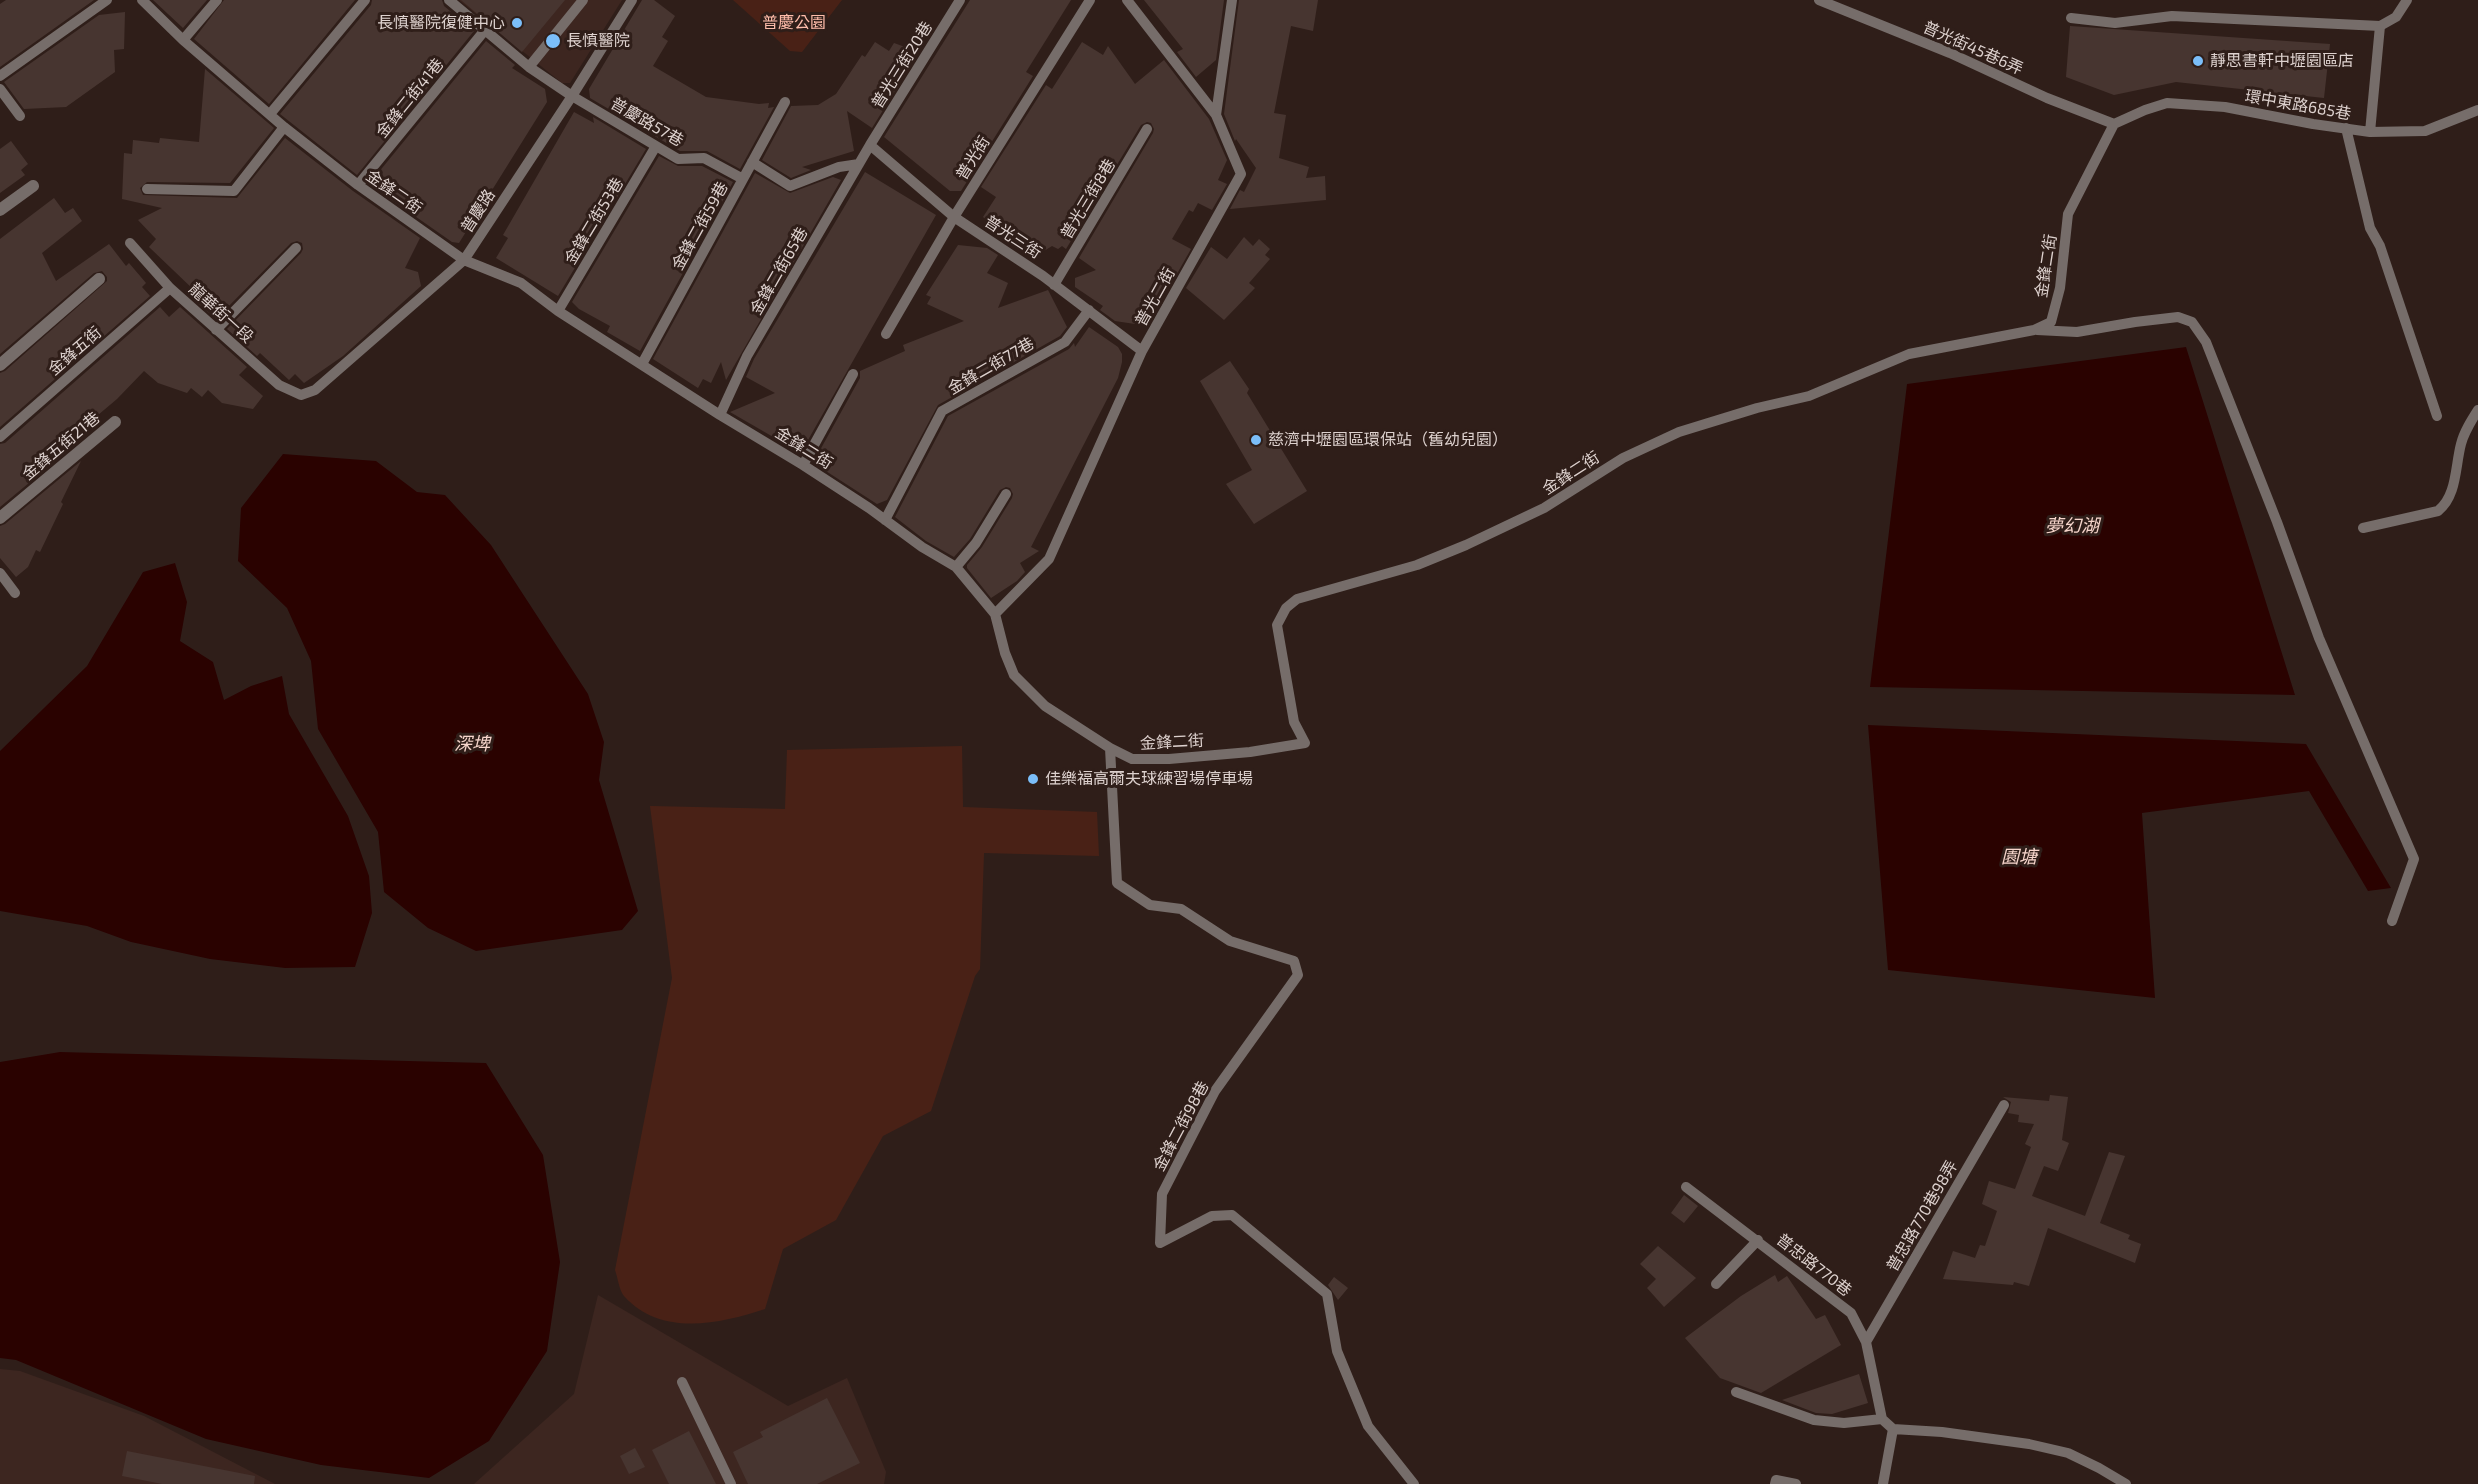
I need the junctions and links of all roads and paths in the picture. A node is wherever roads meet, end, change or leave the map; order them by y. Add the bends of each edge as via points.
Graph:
1 (107, 0) edge
2 (142, 0) edge
3 (217, 0) edge
4 (365, 0) edge
5 (449, 0) edge
6 (583, 0) edge
7 (632, 0) edge
8 (960, 0) edge
9 (1090, 0) edge
10 (1127, 0) edge
11 (1233, 0) edge
12 (1819, 0) edge
13 (2407, 0) edge
14 (2071, 18) dead end
15 (2380, 26) junction
16 (485, 30) junction
17 (183, 40) junction
18 (529, 67) junction
19 (0, 76) edge
20 (0, 89) edge
21 (572, 96) junction
22 (785, 102) dead end
23 (2478, 112) edge
24 (270, 114) junction
25 (1216, 115) junction
26 (20, 116) dead end
27 (2114, 124) junction
28 (284, 127) junction
29 (2346, 128) junction
30 (1147, 129) dead end
31 (2370, 132) junction
32 (870, 145) junction
33 (656, 146) junction
34 (752, 162) junction
35 (859, 164) junction
36 (743, 178) junction
37 (358, 185) junction
38 (33, 186) dead end
39 (147, 189) dead end
40 (0, 210) edge
41 (954, 217) junction
42 (130, 243) dead end
43 (296, 248) dead end
44 (464, 260) junction
45 (99, 279) dead end
46 (1054, 285) junction
47 (170, 288) junction
48 (1089, 310) junction
49 (558, 311) junction
50 (216, 330) junction
51 (2034, 330) junction
52 (886, 334) dead end
53 (1142, 351) junction
54 (642, 364) junction
55 (0, 365) edge
56 (853, 374) dead end
57 (301, 395) joint
58 (2478, 410) edge
59 (720, 415) junction
60 (2437, 416) dead end
61 (115, 422) dead end
62 (0, 437) edge
63 (803, 465) junction
64 (1006, 494) dead end
65 (0, 518) edge
66 (885, 520) junction
67 (2363, 528) dead end
68 (956, 567) junction
69 (0, 573) edge
70 (15, 593) dead end
71 (995, 614) junction
72 (1110, 748) junction
73 (2392, 921) dead end
74 (2004, 1105) dead end
75 (1686, 1187) dead end
76 (1758, 1240) junction
77 (1716, 1284) dead end
78 (1866, 1342) junction
79 (682, 1382) dead end
80 (1736, 1392) dead end
81 (1882, 1419) junction
82 (1893, 1429) junction
83 (731, 1484) edge
84 (1414, 1484) edge
85 (1775, 1484) edge
86 (1796, 1484) edge
87 (1883, 1484) edge
88 (2126, 1484) edge

1 - 19 lane
2 - 17 lane, 金鋒二街
3 - 17 lane
4 - 24 lane
5 - 16 lane
6 - 18 lane
7 - 21 lane, 普慶路
8 - 32 lane, 普光三街20巷
9 - 41 lane, 普光街
10 - 25 lane, 普光二街
11 - 25 lane
12 - 27 lane, 普光街45巷6弄
13 - 15 lane via 2396,17
14 - 15 lane via 2115,22 2172,16
15 - 31 lane
16 - 18 lane
16 - 37 lane, 金鋒二街41巷
17 - 24 lane, 金鋒二街
18 - 21 lane
20 - 26 lane
21 - 33 lane, 普慶路57巷
21 - 44 lane, 普慶路
22 - 34 lane, 金鋒二街59巷
23 - 31 lane, 環中東路685巷 via 2425,131
24 - 28 lane, 金鋒二街
25 - 53 lane, 普光二街 via 1241,174
27 - 29 lane, 環中東路685巷 via 2167,103 2225,107
27 - 51 lane, 金鋒二街 via 2068,214 2060,288 2051,322
28 - 37 lane, 金鋒二街
28 - 39 lane via 234,191
29 - 31 lane, 環中東路685巷
29 - 60 lane via 2370,228 2380,246
30 - 46 lane, 普光三街8巷
32 - 35 lane, 金鋒二街65巷
32 - 41 lane, 普光三街
33 - 36 lane, 普慶路57巷 via 678,159 704,158
33 - 49 lane, 金鋒二街53巷
34 - 35 lane via 790,186 839,167
34 - 36 lane, 金鋒二街59巷
35 - 59 lane, 金鋒二街65巷 via 747,356
36 - 54 lane, 金鋒二街59巷
37 - 44 lane, 金鋒二街
38 - 40 street
41 - 46 lane, 普光三街
41 - 52 lane, 普光街
42 - 47 lane, 龍華街一段
43 - 50 lane
44 - 49 lane, 金鋒二街 via 521,283
44 - 57 lane, 普慶路 via 315,390
45 - 55 street
46 - 48 lane, 普光三街
47 - 50 lane, 龍華街一段
47 - 62 lane, 金鋒五街
48 - 53 lane, 普光三街
48 - 66 lane, 金鋒二街77巷 via 1065,342 942,411
49 - 54 lane, 金鋒二街
50 - 57 lane, 龍華街一段 via 279,385
51 - 72 lane, 金鋒二街 via 1910,354 1809,396 1679,432 1623,458 1544,508 1466,545 1417,565 1297,599 1286,608 1277,625 1294,722 1305,743 1169,759 1132,759
51 - 73 lane via 2077,332 2178,317 2192,322 2206,342 2319,639 2414,859
53 - 71 lane, 普光二街 via 1048,559
54 - 59 lane, 金鋒二街
56 - 63 lane
58 - 67 lane via 2462,442 2446,504 2438,511
59 - 63 lane, 金鋒二街
61 - 65 street, 金鋒五街21巷
63 - 66 lane, 金鋒二街
64 - 68 lane
66 - 68 lane, 金鋒二街
68 - 71 lane, 金鋒二街
69 - 70 lane
71 - 72 lane, 金鋒二街 via 1014,675 1045,706
72 - 84 lane, 金鋒二街98巷 via 1117,883 1150,905 1181,909 1230,941 1294,961 1298,975 1215,1091 1162,1194 1160,1243 1212,1216 1232,1215 1328,1293 1337,1351 1368,1426
74 - 78 lane, 普忠路770巷98弄
75 - 76 lane, 普忠路770巷
76 - 77 lane
76 - 78 lane, 普忠路770巷 via 1851,1313
78 - 81 lane, 普忠路770巷
79 - 83 lane
80 - 81 lane via 1814,1420 1844,1423
81 - 82 lane
82 - 87 lane
82 - 88 lane via 2029,1444 2068,1453
85 - 86 lane via 1776,1480

